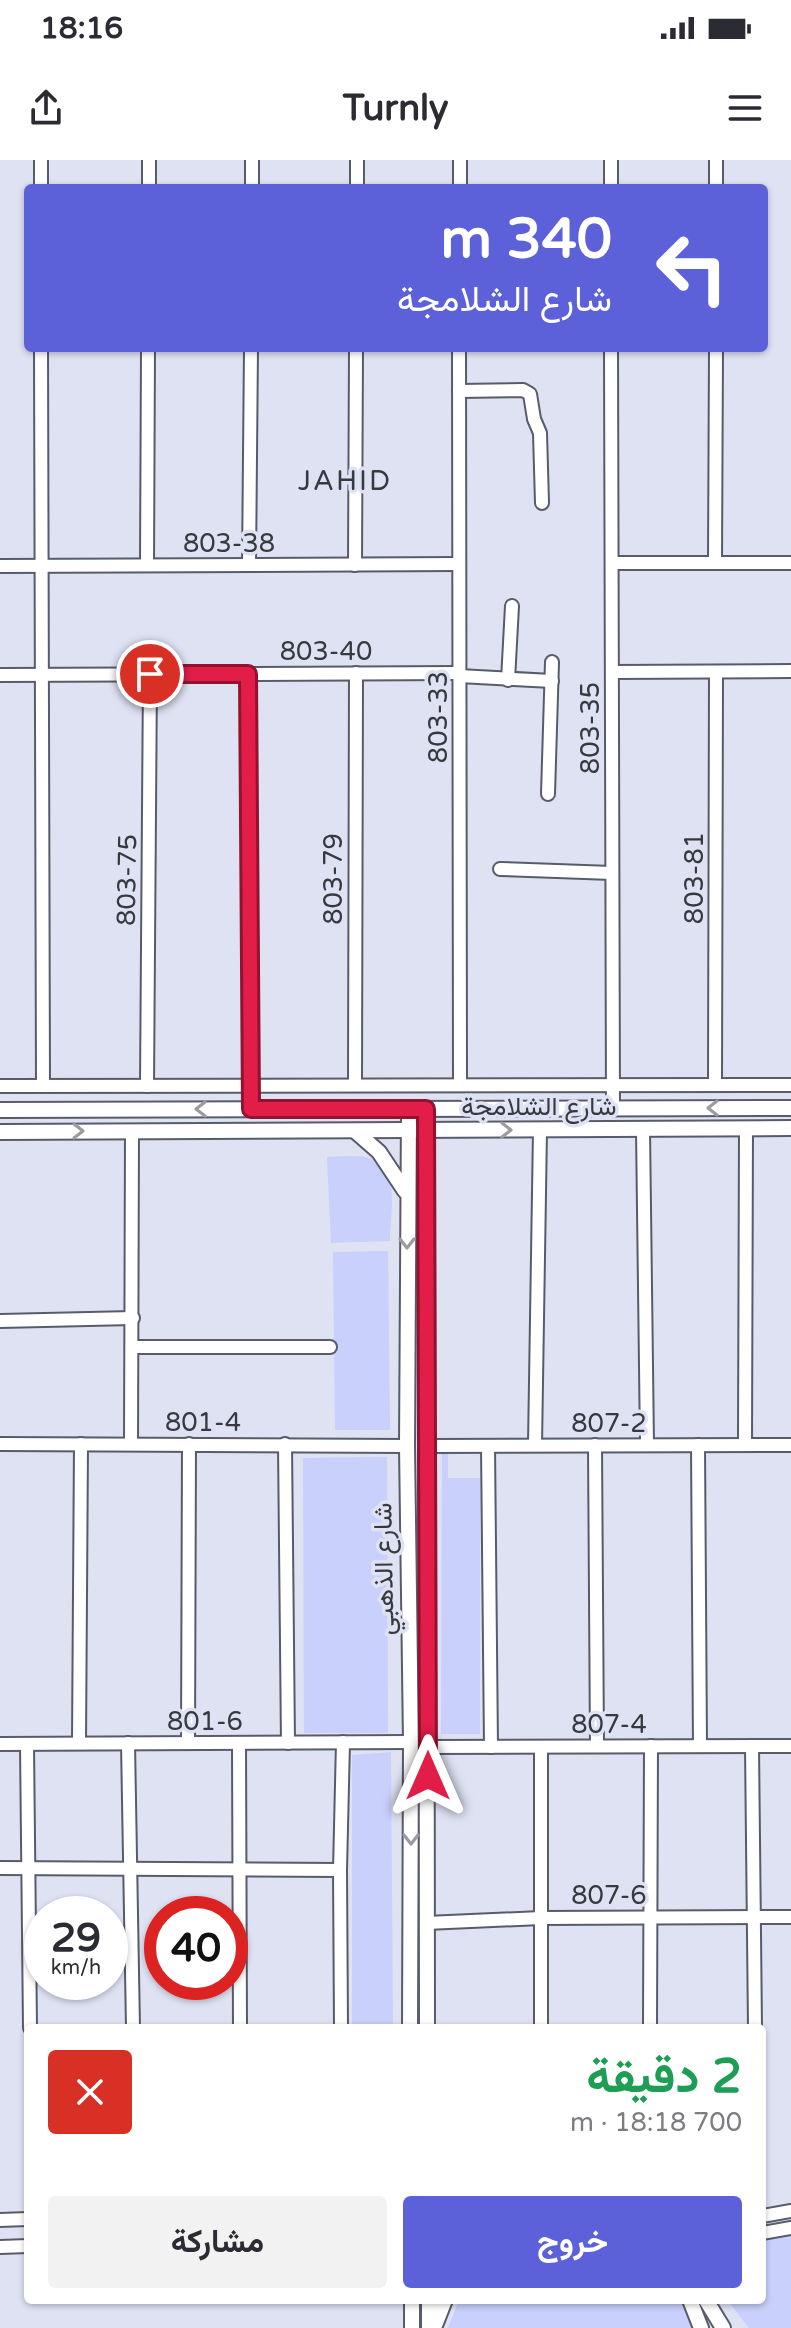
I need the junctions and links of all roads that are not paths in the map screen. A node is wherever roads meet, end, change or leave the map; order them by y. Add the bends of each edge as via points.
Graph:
1 (41, 160) edge
2 (149, 160) edge
3 (252, 160) edge
4 (357, 160) edge
5 (460, 160) edge
6 (611, 160) edge
7 (716, 160) edge
8 (41, 184) edge
9 (149, 184) edge
10 (252, 184) edge
11 (357, 184) edge
12 (460, 184) edge
13 (611, 184) edge
14 (716, 184) edge
15 (41, 352) edge
16 (148, 352) edge
17 (251, 352) edge
18 (356, 352) edge
19 (459, 352) edge
20 (611, 352) edge
21 (716, 352) edge
22 (459, 391) junction
23 (542, 503) dead end
24 (612, 563) junction
25 (715, 563) junction
26 (791, 563) edge
27 (459, 564) junction
28 (147, 565) junction
29 (249, 565) junction
30 (355, 565) junction
31 (0, 566) edge
32 (42, 566) junction
33 (512, 606) dead end
34 (552, 662) dead end
35 (791, 671) edge
36 (612, 672) junction
37 (716, 672) junction
38 (356, 673) junction
39 (150, 674) junction
40 (248, 674) junction
41 (0, 675) edge
42 (42, 675) junction
43 (459, 675) junction
44 (508, 680) junction
45 (552, 681) junction
46 (548, 794) dead end
47 (500, 869) dead end
48 (612, 873) junction
49 (613, 1084) junction
50 (252, 1085) junction
51 (355, 1085) junction
52 (460, 1085) junction
53 (715, 1085) junction
54 (791, 1085) edge
55 (0, 1086) edge
56 (43, 1086) junction
57 (147, 1086) junction
58 (613, 1108) junction
59 (791, 1108) edge
60 (251, 1109) junction
61 (409, 1109) junction
62 (426, 1109) junction
63 (0, 1110) edge
64 (746, 1128) junction
65 (791, 1128) edge
66 (643, 1129) junction
67 (355, 1130) junction
68 (426, 1130) junction
69 (540, 1130) junction
70 (132, 1131) junction
71 (408, 1131) junction
72 (0, 1132) edge
73 (406, 1193) junction
74 (133, 1318) junction
75 (0, 1321) edge
76 (132, 1347) junction
77 (330, 1347) dead end
78 (0, 1444) edge
79 (81, 1444) junction
80 (131, 1444) junction
81 (189, 1444) junction
82 (285, 1444) junction
83 (535, 1445) junction
84 (595, 1445) junction
85 (647, 1445) junction
86 (698, 1445) junction
87 (745, 1445) junction
88 (791, 1445) edge
89 (407, 1446) junction
90 (427, 1446) junction
91 (488, 1446) junction
92 (343, 1742) junction
93 (411, 1742) junction
94 (79, 1743) junction
95 (128, 1743) junction
96 (188, 1743) junction
97 (239, 1743) junction
98 (288, 1743) junction
99 (0, 1744) edge
100 (27, 1744) junction
101 (597, 1746) junction
102 (651, 1746) junction
103 (700, 1746) junction
104 (752, 1746) junction
105 (791, 1746) edge
106 (428, 1747) junction
107 (491, 1747) junction
108 (541, 1747) junction
109 (0, 1868) edge
110 (29, 1868) junction
111 (130, 1869) junction
112 (241, 1869) junction
113 (340, 1870) junction
114 (651, 1917) junction
115 (755, 1917) junction
116 (791, 1917) edge
117 (541, 1918) junction
118 (426, 1923) junction
119 (30, 2024) edge
120 (133, 2024) edge
121 (240, 2024) edge
122 (341, 2024) edge
123 (410, 2024) edge
124 (427, 2024) edge
125 (541, 2024) edge
126 (650, 2024) edge
127 (755, 2024) edge
128 (791, 2211) edge
129 (766, 2215) edge
130 (24, 2219) edge
131 (0, 2220) edge
132 (791, 2228) edge
133 (766, 2232) edge
134 (24, 2246) edge
135 (0, 2247) edge
136 (412, 2304) edge
137 (429, 2304) edge
138 (443, 2304) edge
139 (692, 2304) edge
140 (708, 2304) edge
141 (412, 2328) edge
142 (431, 2328) edge
143 (701, 2328) edge
144 (723, 2328) edge

1 - 8 street
2 - 9 street
3 - 10 street
4 - 11 street
5 - 12 street
6 - 13 street
7 - 14 street
15 - 32 street
16 - 28 street
17 - 29 street
18 - 30 street
19 - 22 street, 803-33
20 - 24 street, 803-35
21 - 25 street
22 - 23 street via 528,392 540,433
22 - 27 street, 803-33
24 - 25 street
24 - 36 street, 803-35
25 - 26 street
27 - 30 street, 803-38
27 - 43 street, 803-33
28 - 29 street, 803-38
28 - 32 street, 803-38
29 - 30 street, 803-38
31 - 32 street, 803-38
32 - 42 street
33 - 44 street
34 - 45 street
35 - 37 street
36 - 37 street
36 - 48 street, 803-35
37 - 53 street, 803-81
38 - 40 street, 803-40
38 - 43 street, 803-40
38 - 51 street, 803-79
39 - 40 street, 803-40
39 - 42 street, 803-40
39 - 57 street, 803-75
40 - 50 street
41 - 42 street, 803-40
42 - 56 street
43 - 44 street, 803-40
43 - 52 street, 803-33
44 - 45 street, 803-40
45 - 46 street
47 - 48 street
48 - 49 street, 803-35
49 - 52 street
49 - 53 street
49 - 58 street, 803-35
50 - 51 street
50 - 57 street
50 - 60 street
51 - 52 street
53 - 54 street
55 - 56 street
56 - 57 street
59 -> 58 street, شارع الشلامجة
58 - 62 street, شارع الشلامجة
60 - 61 street, شارع الشلامجة
60 -> 63 street, شارع الشلامجة
61 - 62 street, شارع الشلامجة
61 - 71 street, شارع الذهبي
62 - 68 street, شارع الذهبي
64 - 65 street, شارع الشلامجة
64 - 66 street, شارع الشلامجة
64 - 87 street
66 - 69 street, شارع الشلامجة
66 - 85 street
67 - 70 street, شارع الشلامجة
67 - 71 street, شارع الشلامجة
67 - 73 street via 390,1165
68 -> 69 street, شارع الشلامجة
68 - 71 street, شارع الشلامجة
68 - 90 street, شارع الذهبي
69 - 83 street
72 -> 70 street, شارع الشلامجة
70 - 74 street
71 - 73 street, شارع الذهبي
73 -> 89 street, شارع الذهبي
74 - 75 street
74 - 76 street
76 - 77 street
76 - 80 street
78 - 79 street, 801-4
79 - 80 street, 801-4
79 - 94 street
80 - 81 street, 801-4
81 - 82 street, 801-4
81 - 96 street
82 - 89 street, 801-4
82 - 98 street
83 - 84 street, 807-2
83 - 91 street, 807-2
84 - 85 street, 807-2
84 - 101 street
85 - 86 street, 807-2
86 - 87 street, 807-2
86 - 103 street
87 - 88 street, 807-2
89 - 93 street, شارع الذهبي
90 - 91 street, 807-2
90 - 106 street, شارع الذهبي
91 - 107 street
92 - 93 street, 801-6
92 - 98 street, 801-6
92 - 113 street
93 -> 123 street, شارع الذهبي
94 - 95 street, 801-6
94 - 100 street, 801-6
95 - 96 street, 801-6
95 - 111 street
96 - 97 street, 801-6
97 - 98 street, 801-6
97 - 112 street
99 - 100 street, 801-6
100 - 110 street
101 - 102 street, 807-4
101 - 108 street, 807-4
102 - 103 street, 807-4
102 - 114 street
103 - 104 street, 807-4
104 - 105 street, 807-4
104 - 115 street
106 - 107 street, 807-4
106 - 118 street, شارع الذهبي
107 - 108 street, 807-4
108 - 117 street
109 - 110 street
110 - 111 street
110 - 119 street
111 - 112 street
111 - 120 street
112 - 113 street
112 - 121 street
113 - 122 street
114 - 115 street, 807-6
114 - 117 street, 807-6
114 - 126 street
115 - 116 street, 807-6
115 - 127 street
117 - 118 street, 807-6
117 - 125 street
118 - 124 street, شارع الذهبي
128 - 129 street
130 - 131 street
132 - 133 street
134 - 135 street
136 - 141 street
137 - 142 street
138 - 142 street
139 - 143 street
140 - 144 street

